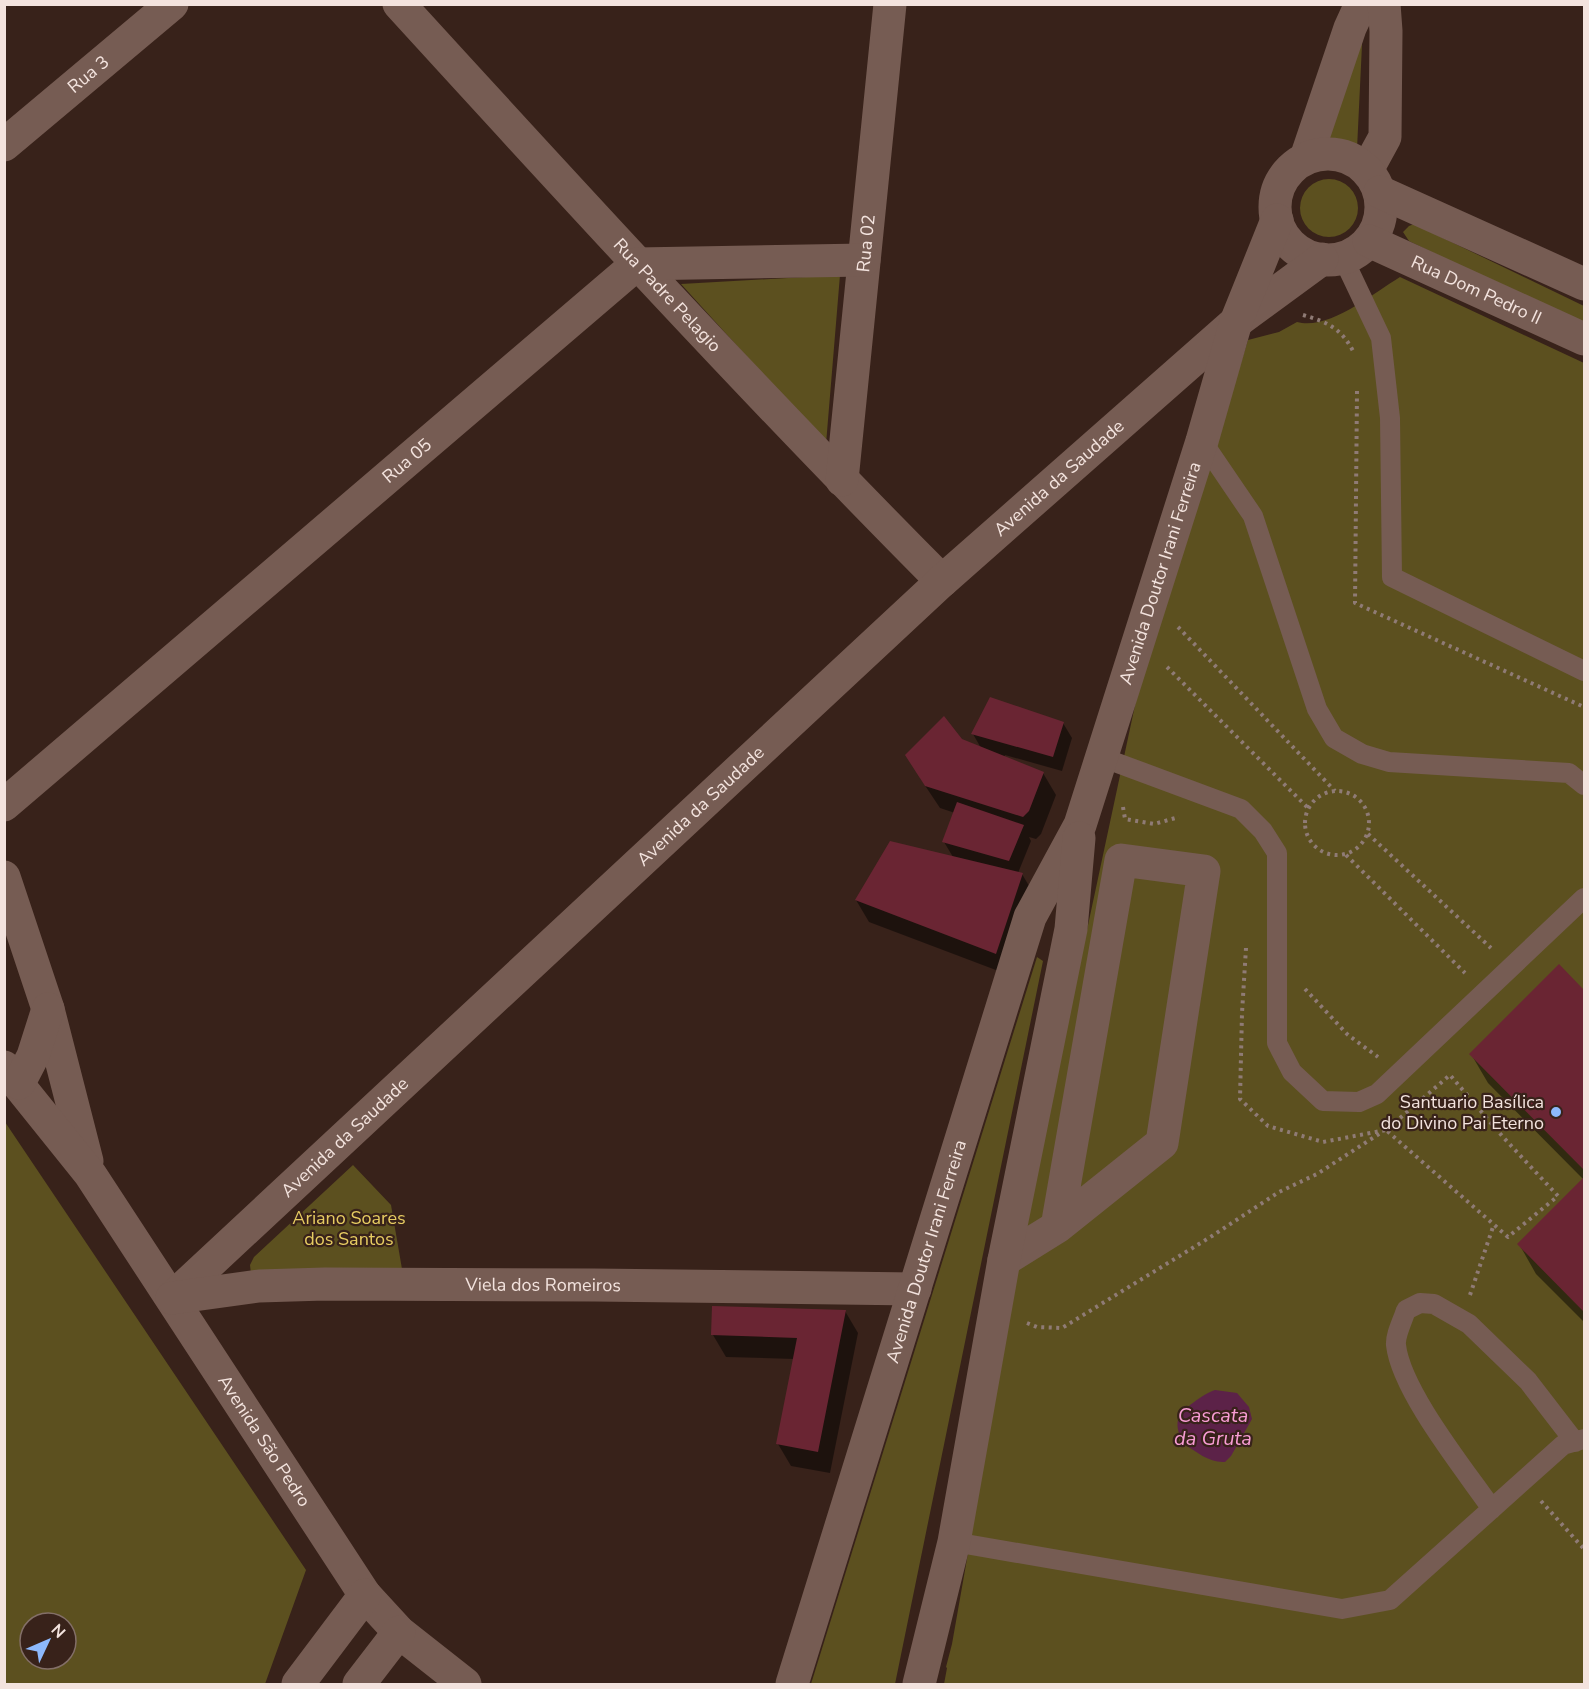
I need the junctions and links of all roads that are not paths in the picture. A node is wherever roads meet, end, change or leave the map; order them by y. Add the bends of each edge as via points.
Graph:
1 (172, 4) edge
2 (399, 4) edge
3 (890, 4) edge
4 (1362, 4) edge
5 (1384, 4) edge
6 (4, 145) edge
7 (1306, 158) junction
8 (1373, 181) junction
9 (1277, 220) junction
10 (1345, 253) junction
11 (864, 260) junction
12 (637, 264) junction
13 (1584, 284) edge
14 (1236, 322) junction
15 (1584, 339) edge
16 (1202, 441) junction
17 (842, 480) junction
18 (942, 581) junction
19 (1584, 671) edge
20 (1101, 757) junction
21 (1584, 785) edge
22 (4, 805) edge
23 (1080, 825) junction
24 (4, 877) edge
25 (1584, 898) edge
26 (48, 1009) junction
27 (12, 1075) edge
28 (90, 1174) junction
29 (1057, 1227) junction
30 (1004, 1260) junction
31 (915, 1289) junction
32 (172, 1298) junction
33 (1580, 1440) edge
34 (1492, 1509) junction
35 (954, 1542) junction
36 (365, 1595) junction
37 (399, 1632) junction
38 (298, 1684) edge
39 (359, 1684) edge
40 (465, 1684) edge
41 (792, 1684) edge
42 (919, 1684) edge

1 - 6 street, Rua 3
2 - 12 street, Rua Padre Pelagio
3 - 11 street, Rua 02
4 - 7 street via 1350,28
5 - 8 street via 1385,137
7 - 8 street via 1332,153 1344,156 1356,161
7 - 9 street via 1283,178 1277,191
8 - 10 street via 1382,209 1378,226
8 - 13 street
9 - 10 street via 1293,247 1307,255
9 - 14 street, Avenida Doutor Irani Ferreira
10 - 14 street
10 - 15 street, Rua Dom Pedro II
10 - 19 lane via 1381,338 1390,418 1392,577
11 - 12 street
11 - 17 street, Rua 02
12 - 17 street, Rua Padre Pelagio
12 - 22 street, Rua 05
14 - 16 street, Avenida Doutor Irani Ferreira
14 - 18 street, Avenida da Saudade
16 - 20 street, Avenida Doutor Irani Ferreira
16 - 21 lane via 1253,516 1317,709 1334,738 1362,754 1389,762 1569,773
17 - 18 street, Rua Padre Pelagio
18 - 32 street, Avenida da Saudade
20 - 23 street, Avenida Doutor Irani Ferreira
20 - 25 lane via 1242,809 1268,838 1277,853 1277,1042 1292,1072 1323,1101 1359,1102 1377,1094
23 - 30 street, Avenida Doutor Irani Ferreira via 1071,929
23 - 31 street, Avenida Doutor Irani Ferreira via 1030,917
24 - 26 street, Avenida São Pedro
26 - 27 street, Avenida São Pedro via 33,1056
26 - 28 street, Avenida São Pedro
27 - 28 street, Avenida São Pedro
28 - 32 street, Avenida São Pedro
29 - 29 street via 1162,1143 1204,871 1121,861
29 - 30 street
30 - 35 street, Avenida Doutor Irani Ferreira
31 - 32 street, Viela dos Romeiros via 325,1284 259,1286
31 - 41 street, Avenida Doutor Irani Ferreira
32 - 36 street, Avenida São Pedro
33 - 34 lane via 1563,1445
33 - 34 lane via 1528,1381 1469,1324 1434,1304 1420,1303 1406,1310 1395,1344 1405,1374 1426,1415
34 - 35 lane via 1390,1600 1342,1610
35 - 42 street, Avenida Doutor Irani Ferreira
36 - 37 street, Avenida São Pedro
36 - 38 street
37 - 39 street
37 - 40 street, Avenida São Pedro

